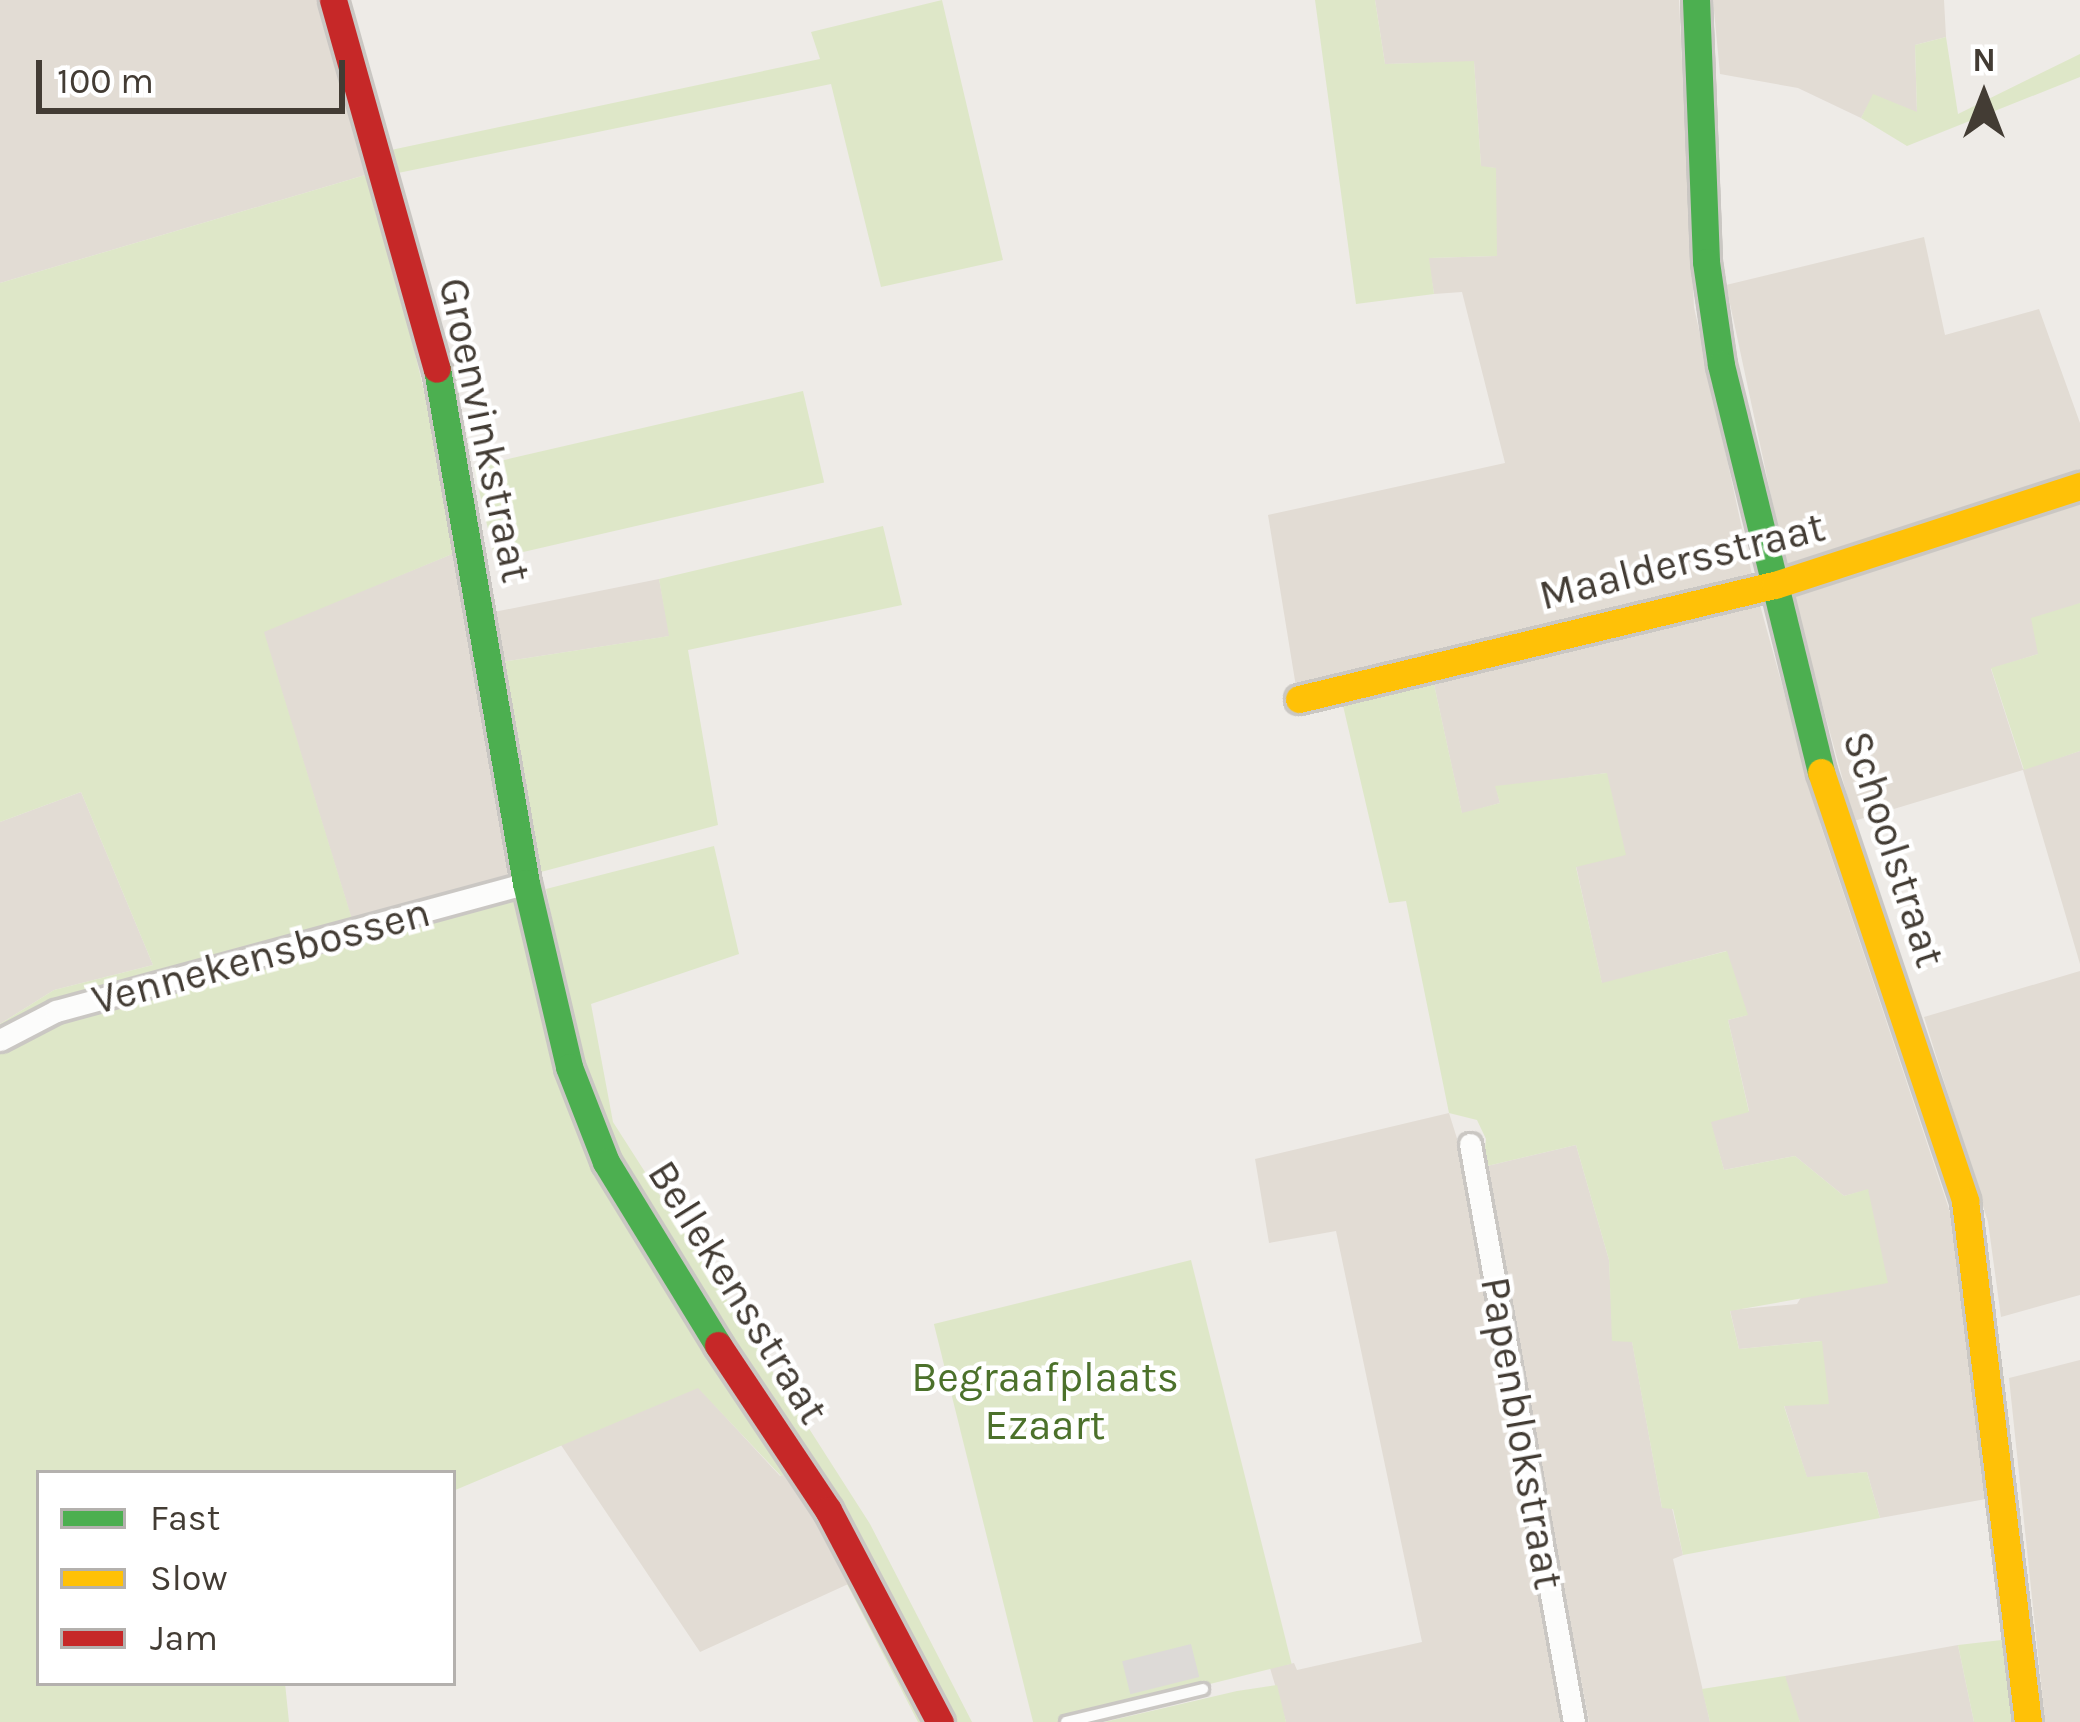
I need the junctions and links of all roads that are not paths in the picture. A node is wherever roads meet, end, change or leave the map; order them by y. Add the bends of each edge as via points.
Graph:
1 (333, 0) edge
2 (1696, 0) edge
3 (2080, 486) edge
4 (1774, 585) junction
5 (1299, 699) dead end
6 (526, 884) junction
7 (0, 1040) edge
8 (1470, 1144) dead end
9 (1204, 1689) dead end
10 (940, 1722) edge
11 (1066, 1722) edge
12 (1574, 1722) edge
13 (2028, 1722) edge

1 - 6 street, Groenvinkstraat via 444,395
2 - 4 street, Schoolstraat via 1709,292
3 - 4 street, Maaldersstraat
4 - 5 street, Maaldersstraat
4 - 13 street, Schoolstraat via 1823,780 1965,1202
6 - 7 street, Vennekensbossen via 56,1011
6 - 10 street, Bellekensstraat via 559,1036 606,1162 828,1510
8 - 12 street, Papenblokstraat
9 - 11 lane

